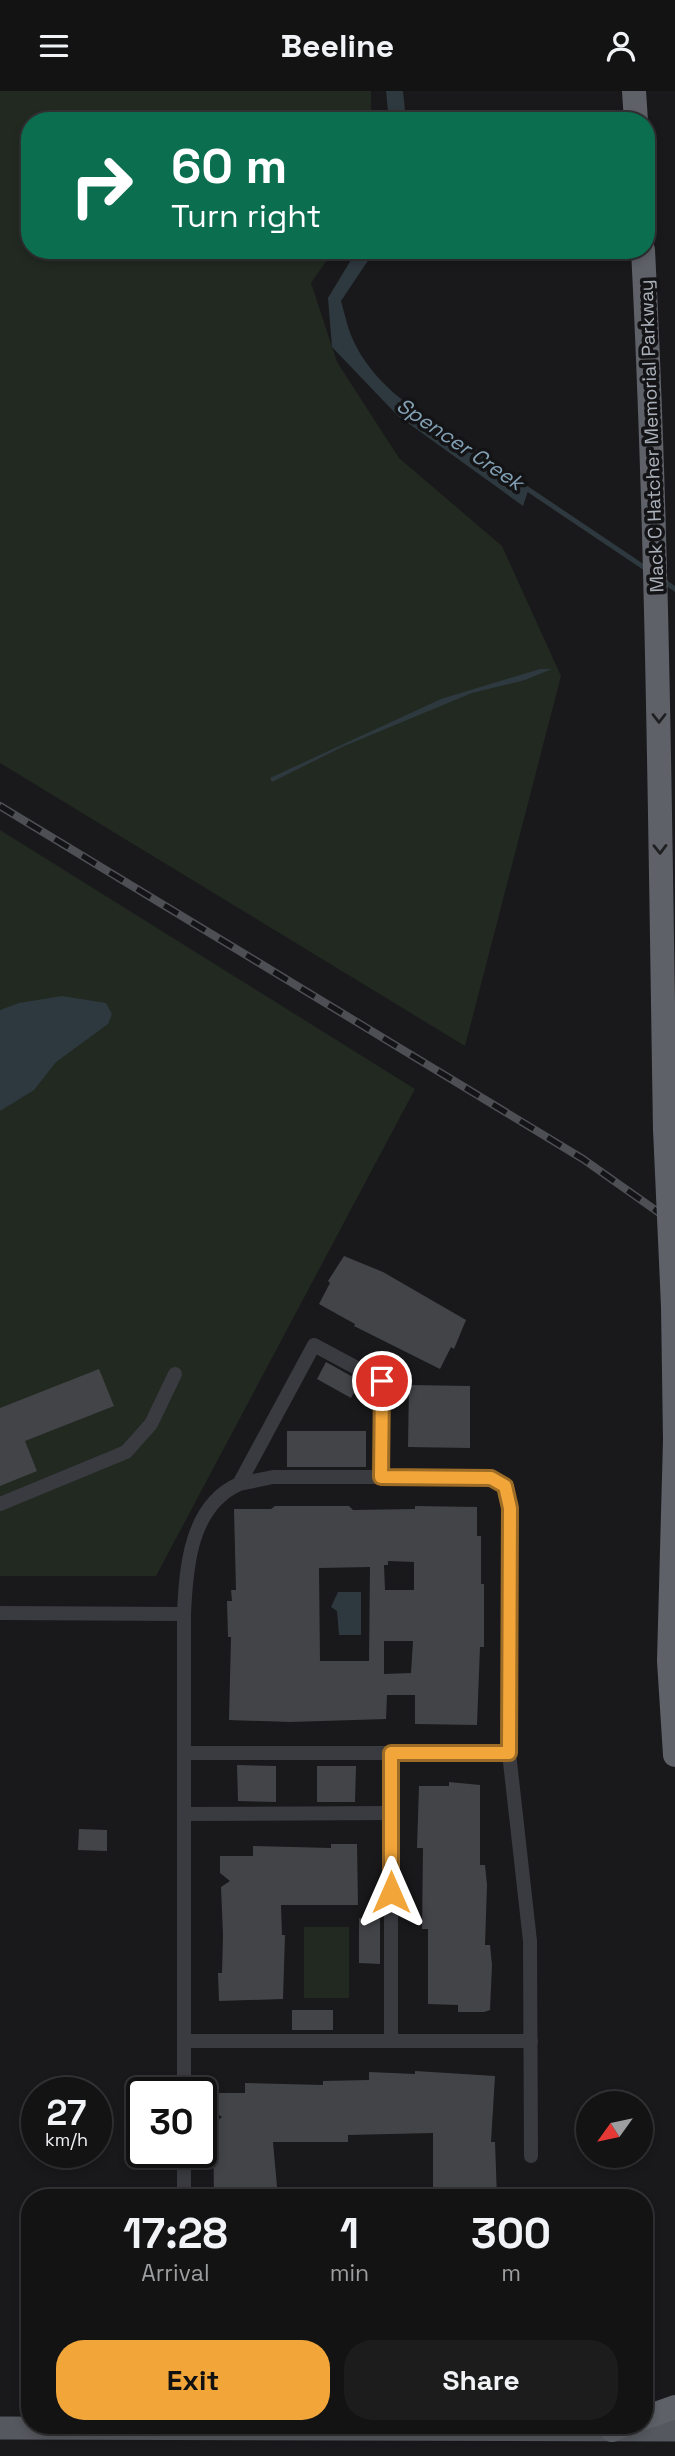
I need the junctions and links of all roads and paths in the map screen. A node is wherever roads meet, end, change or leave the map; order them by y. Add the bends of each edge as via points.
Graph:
1 (634, 91) edge
2 (635, 112) edge
3 (643, 259) edge
4 (673, 1306) edge
5 (175, 1374) dead end
6 (381, 1477) junction
7 (239, 1483) junction
8 (0, 1504) edge
9 (0, 1613) edge
10 (184, 1615) junction
11 (184, 1753) junction
12 (391, 1753) junction
13 (509, 1753) junction
14 (675, 1755) edge
15 (391, 1813) junction
16 (184, 1814) junction
17 (184, 2041) junction
18 (391, 2041) junction
19 (531, 2041) junction
20 (184, 2077) edge
21 (531, 2156) dead end
22 (184, 2168) edge
23 (184, 2189) edge
24 (675, 2407) edge
25 (653, 2415) edge
26 (0, 2428) edge
27 (21, 2428) edge
28 (653, 2429) edge
29 (675, 2430) edge

1 - 2 highway
3 -> 4 highway, Mack C Hatcher Memorial Parkway, bridge via 654,463 665,1129
4 - 14 highway, Mack C Hatcher Memorial Parkway via 675,1440 669,1661
5 - 8 street via 151,1424 126,1452
6 - 7 street via 273,1477
6 - 7 street via 382,1381 314,1345
6 - 13 street via 487,1477 499,1480 508,1490
7 - 10 street via 219,1497 193,1539
9 - 10 street
10 - 11 street
11 - 12 street
11 - 16 street
12 - 13 street
12 - 15 street
13 - 19 street via 529,1931
15 - 16 street
15 - 18 street
16 - 17 street
17 - 18 street
17 - 20 street
18 - 19 street
19 - 21 street
22 - 23 street
24 - 25 highway
26 - 27 main road
28 - 29 main road

